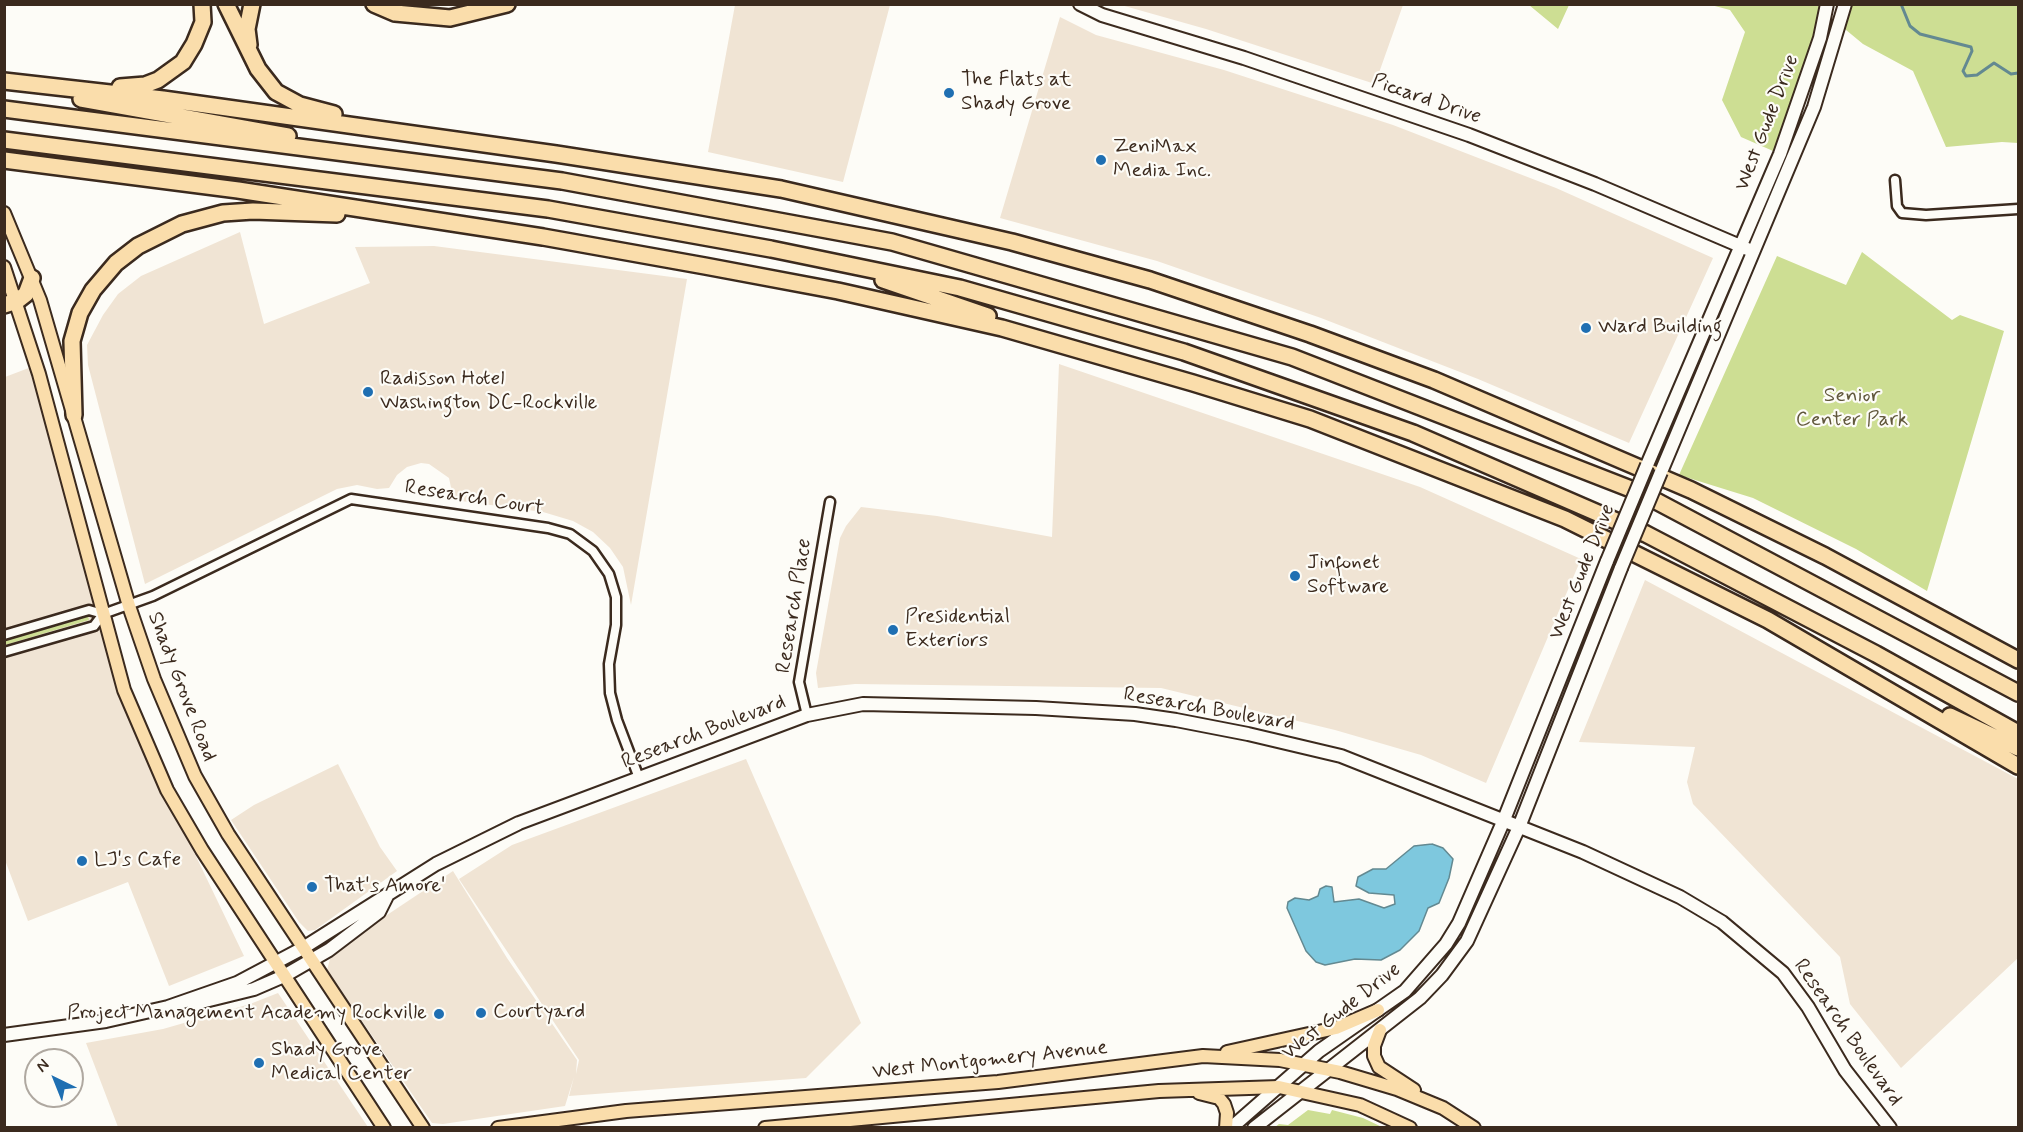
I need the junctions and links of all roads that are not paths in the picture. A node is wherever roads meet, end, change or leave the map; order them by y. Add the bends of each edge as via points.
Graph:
1 (202, 4) edge
2 (226, 4) edge
3 (252, 4) edge
4 (374, 4) edge
5 (507, 4) edge
6 (1080, 4) edge
7 (1827, 4) edge
8 (1845, 4) edge
9 (251, 57) junction
10 (4, 81) edge
11 (26, 83) junction
12 (61, 88) junction
13 (4, 109) edge
14 (4, 140) edge
15 (555, 154) junction
16 (4, 160) edge
17 (412, 161) junction
18 (1895, 180) dead end
19 (2019, 209) edge
20 (4, 213) edge
21 (408, 217) junction
22 (1739, 247) junction
23 (1752, 251) junction
24 (818, 257) junction
25 (4, 267) edge
26 (32, 278) junction
27 (10, 303) edge
28 (1096, 354) junction
29 (74, 415) junction
30 (830, 502) dead end
31 (129, 606) junction
32 (103, 614) junction
33 (4, 635) edge
34 (4, 652) edge
35 (2019, 660) edge
36 (1868, 679) junction
37 (2000, 682) junction
38 (2019, 686) edge
39 (2019, 693) edge
40 (807, 715) junction
41 (2019, 733) edge
42 (2019, 748) edge
43 (2019, 766) edge
44 (639, 778) junction
45 (1503, 822) junction
46 (1519, 827) junction
47 (388, 895) junction
48 (303, 948) junction
49 (310, 960) junction
50 (276, 964) junction
51 (284, 976) junction
52 (180, 1004) junction
53 (1378, 1010) junction
54 (1380, 1030) junction
55 (4, 1035) edge
56 (1203, 1056) junction
57 (1305, 1063) junction
58 (1329, 1070) junction
59 (1279, 1087) junction
60 (1186, 1090) junction
61 (1301, 1092) junction
62 (1443, 1108) junction
63 (375, 1113) junction
64 (377, 1128) edge
65 (384, 1128) edge
66 (423, 1128) edge
67 (498, 1128) edge
68 (765, 1128) edge
69 (1226, 1128) edge
70 (1231, 1128) edge
71 (1254, 1128) edge
72 (1410, 1128) edge
73 (1474, 1128) edge
74 (1890, 1128) edge

1 - 12 highway via 203,22 194,44 183,62 170,73 145,85
2 - 9 highway
3 - 9 highway via 247,29
4 - 5 highway via 395,13 450,18
6 - 22 street, Piccard Drive via 1102,15 1265,65 1469,135
7 - 22 street, West Gude Drive via 1820,38 1780,154
8 - 23 street, West Gude Drive via 1814,106
9 - 15 highway via 276,92 308,108 519,142
10 - 11 highway
11 - 12 highway
11 - 17 highway via 40,92 229,124
12 - 15 highway
13 - 17 highway
14 - 24 highway via 548,209
15 - 35 highway via 781,189 1012,242 1150,280 1310,334 1434,380 1691,490 1825,556
16 - 21 highway
17 - 37 highway via 562,181 892,242 1292,357 1641,494
18 - 19 street via 1897,206 1902,213
20 - 26 main road, Shady Grove Road
21 - 28 highway via 543,237 838,291
21 - 29 highway via 223,213 182,224 138,246 116,263 80,313 72,341
22 - 23 street, Piccard Drive
22 - 45 street, West Gude Drive, bridge
23 - 46 street, West Gude Drive, bridge
24 - 28 highway
24 - 41 highway via 960,288 1184,352 1413,433 1646,534
25 - 27 main road
26 - 27 highway via 26,294
26 - 29 main road, Shady Grove Road
27 - 32 main road via 39,374
28 - 36 highway via 1310,419 1564,519 1768,620
29 - 31 main road, Shady Grove Road
30 - 40 street, Research Place via 799,682
31 - 32 street, Research Court
31 - 44 street, Research Court via 351,499 570,534 605,565 616,597 610,693
31 - 48 main road, Shady Grove Road via 154,679 195,776
32 - 33 street via 89,610
32 - 34 street via 94,626
32 - 50 main road via 124,690 167,790 201,850
36 - 42 highway
36 - 43 highway
37 - 38 highway
37 - 39 highway
40 - 44 street, Research Boulevard
40 - 45 street, Research Boulevard via 874,704 1036,708 1176,720 1341,756
44 - 47 street, Research Boulevard via 519,823 436,864
45 - 46 street, Research Boulevard
45 - 53 street, West Gude Drive via 1460,923 1405,991
46 - 54 street, West Gude Drive via 1467,941 1443,975
46 - 74 street, Research Boulevard via 1680,897 1722,922 1798,991 1845,1070
47 - 48 street, Research Boulevard
47 - 49 street, Research Boulevard via 379,912
48 - 49 main road, Shady Grove Road
48 - 50 street, Research Boulevard
49 - 51 street, Research Boulevard
49 - 66 main road, Shady Grove Road
50 - 51 main road
50 - 52 street, Research Boulevard
51 - 52 street, Research Boulevard via 234,995
51 - 63 main road
52 - 55 street, Research Boulevard via 106,1021
53 - 56 main road via 1301,1038
53 - 57 street, West Gude Drive
54 - 58 street, West Gude Drive
54 - 62 main road via 1374,1056 1379,1067
56 - 57 main road, West Montgomery Avenue
56 - 67 main road, West Montgomery Avenue via 998,1082 626,1111
57 - 58 main road, West Montgomery Avenue
57 - 59 street, West Gude Drive
58 - 61 street, West Gude Drive
58 - 62 main road, West Montgomery Avenue via 1372,1080
59 - 60 main road
59 - 61 main road
59 - 70 street, West Gude Drive
60 - 68 main road
60 - 69 main road via 1219,1098 1227,1113
61 - 71 street, West Gude Drive
61 - 72 main road via 1360,1105
62 - 73 main road, West Montgomery Avenue
63 - 64 main road
63 - 65 main road

